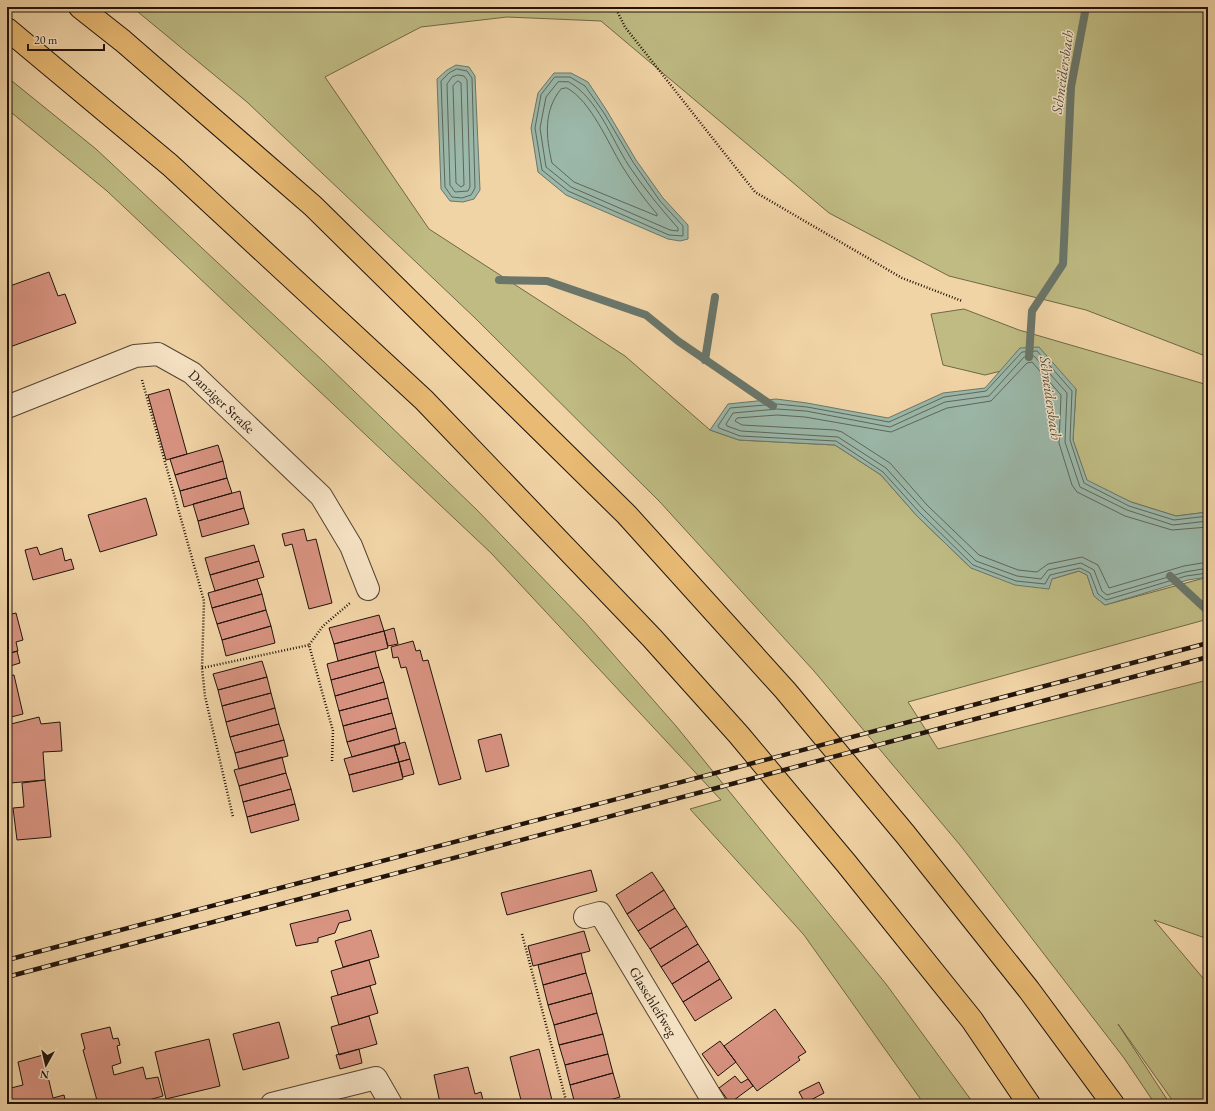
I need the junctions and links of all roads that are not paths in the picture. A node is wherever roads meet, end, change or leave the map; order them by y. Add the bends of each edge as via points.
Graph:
1 (80, 7) edge
2 (7, 29) edge
3 (7, 407) edge
4 (368, 589) road end
5 (585, 917) dead end
6 (272, 1104) edge
7 (391, 1104) edge
8 (715, 1104) edge
9 (1029, 1104) edge
10 (1113, 1104) edge

1 - 10 highway via 123,41 313,206 626,514 785,690 905,834 1029,990
2 - 9 highway via 170,164 418,394 647,632 739,735 846,863 972,1020
3 - 4 street, Danziger Straße via 135,356 158,354 192,373 321,496 351,546
5 - 8 street, Glasschleifweg via 600,913
6 - 7 street via 376,1078

